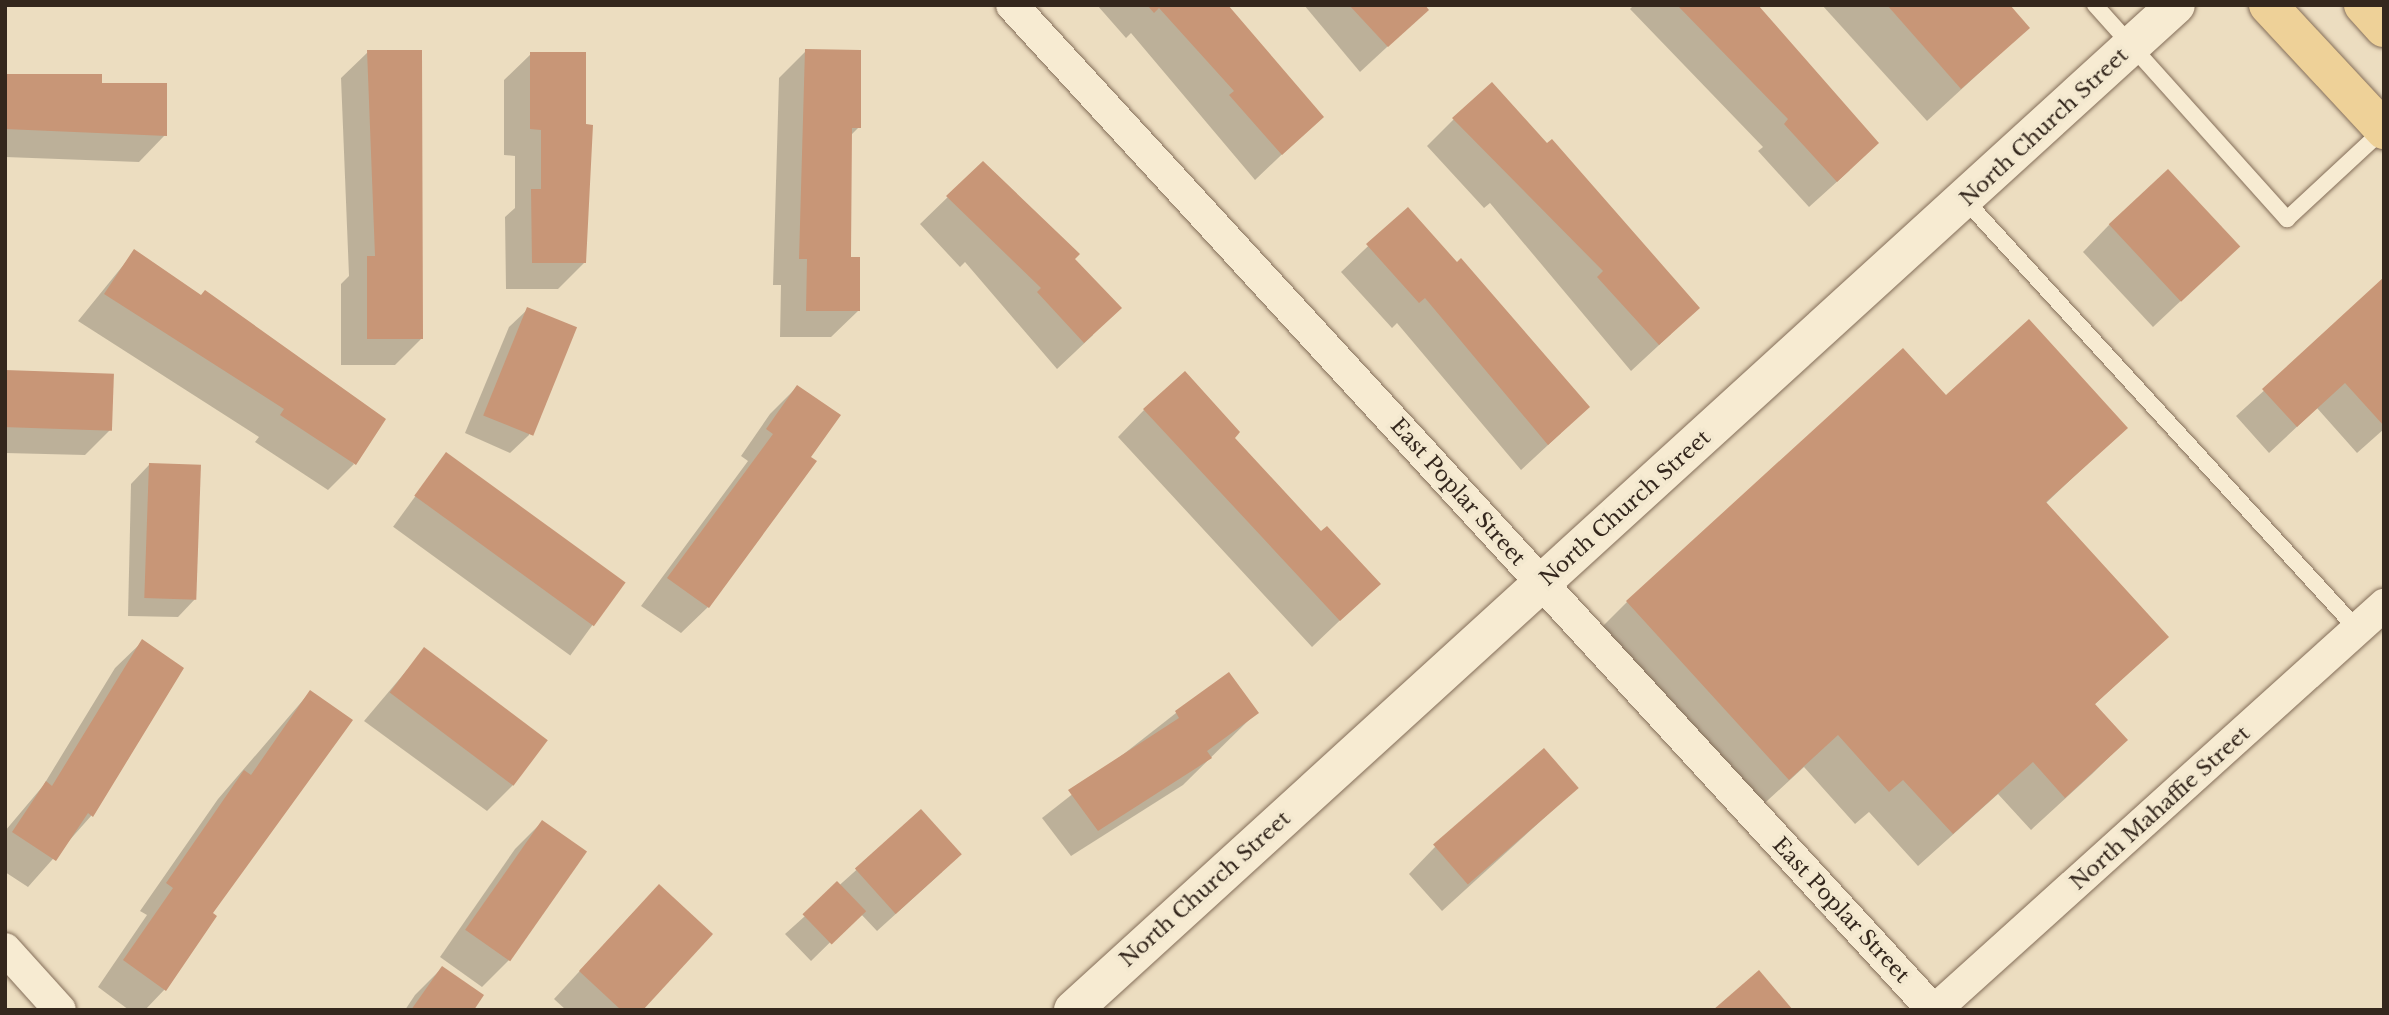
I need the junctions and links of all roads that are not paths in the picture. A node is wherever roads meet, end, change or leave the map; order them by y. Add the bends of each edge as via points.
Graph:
1 (1012, 5) edge
2 (2095, 5) edge
3 (2176, 5) edge
4 (2268, 5) edge
5 (2363, 5) edge
6 (2384, 28) edge
7 (2131, 46) junction
8 (2384, 130) edge
9 (1965, 200) junction
10 (1541, 583) junction
11 (2384, 605) edge
12 (2357, 629) junction
13 (5, 950) edge
14 (60, 1010) edge
15 (1073, 1010) edge
16 (1934, 1010) edge

1 - 10 street, East Poplar Street
2 - 7 lane
3 - 7 street, North Church Street
4 - 8 main road
5 - 6 main road
7 - 8 lane via 2287,219
7 - 9 street, North Church Street
9 - 10 street, North Church Street
9 - 12 lane
10 - 15 street, North Church Street
10 - 16 street, East Poplar Street
11 - 12 street, North Mahaffie Street
12 - 16 street, North Mahaffie Street
13 - 14 street

